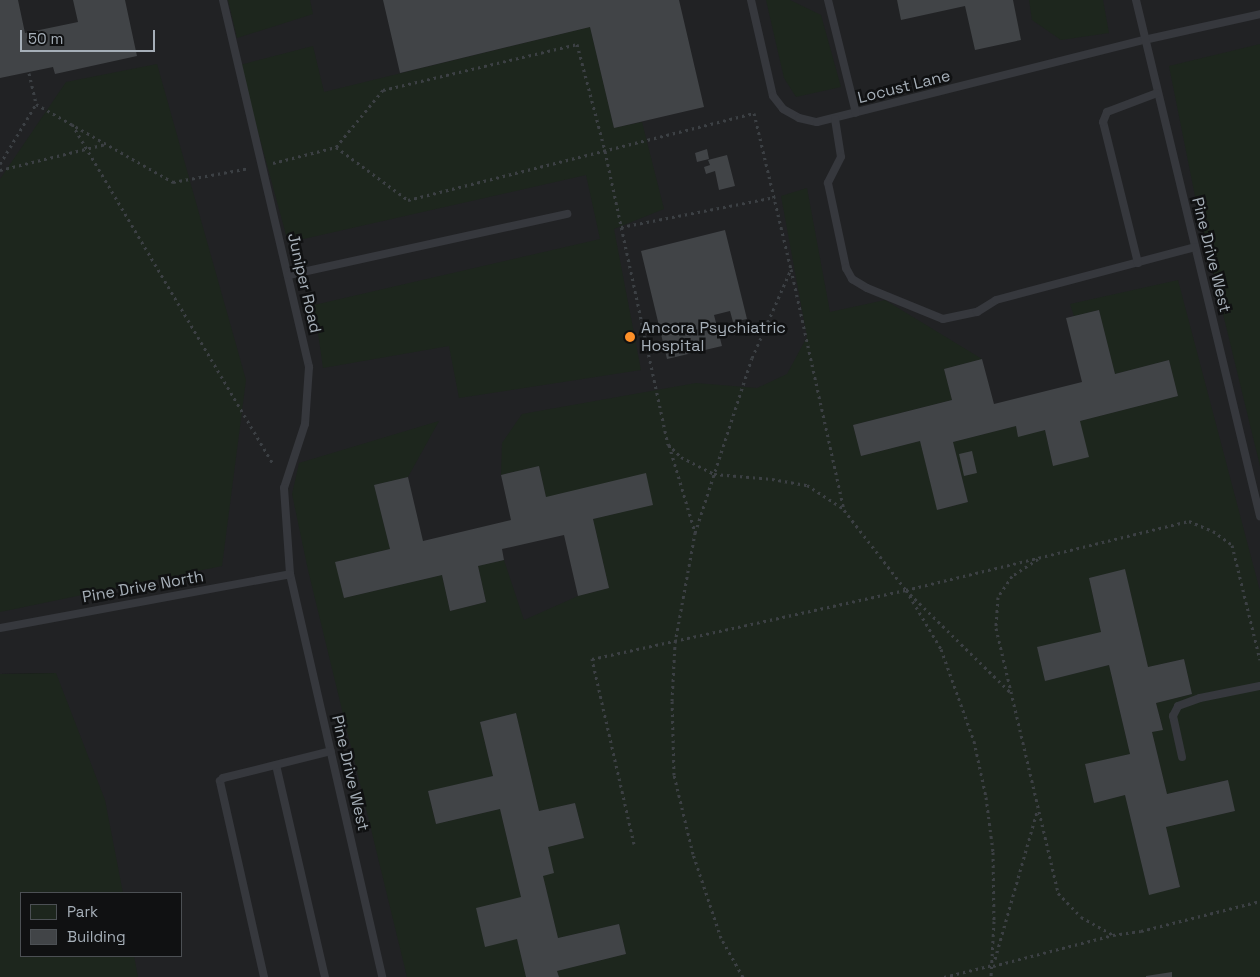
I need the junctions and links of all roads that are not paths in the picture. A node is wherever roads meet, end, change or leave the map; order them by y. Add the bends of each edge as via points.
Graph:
1 (223, 0) edge
2 (751, 0) edge
3 (828, 0) edge
4 (1136, 0) edge
5 (1260, 14) edge
6 (1144, 40) junction
7 (1157, 93) junction
8 (856, 113) junction
9 (835, 119) junction
10 (567, 214) dead end
11 (1195, 247) junction
12 (1138, 263) junction
13 (289, 275) junction
14 (1260, 516) edge
15 (290, 574) junction
16 (0, 628) edge
17 (1260, 686) edge
18 (331, 752) junction
19 (1182, 757) dead end
20 (276, 765) junction
21 (264, 977) edge
22 (326, 977) edge
23 (382, 977) edge

1 - 13 lane, Juniper Road
2 - 9 lane, Locust Lane via 774,96 783,109 798,118 817,122
3 - 8 lane
4 - 6 lane, Pine Drive West
5 - 6 lane, Locust Lane
6 - 7 lane, Pine Drive West
6 - 8 lane, Locust Lane
7 - 11 lane, Pine Drive West
7 - 12 lane via 1107,112 1102,122
8 - 9 lane, Locust Lane
9 - 12 lane via 841,157 828,183 846,268 852,279 867,288 943,319 977,312 996,300
10 - 13 lane
11 - 12 lane
11 - 14 lane, Pine Drive West
13 - 15 lane, Juniper Road via 309,367 305,424 284,488
15 - 16 lane, Pine Drive North
15 - 18 lane, Pine Drive West
17 - 19 lane via 1200,698 1178,706 1173,716
18 - 20 lane
18 - 23 lane, Pine Drive West
20 - 21 lane via 222,778 219,785
20 - 22 lane

